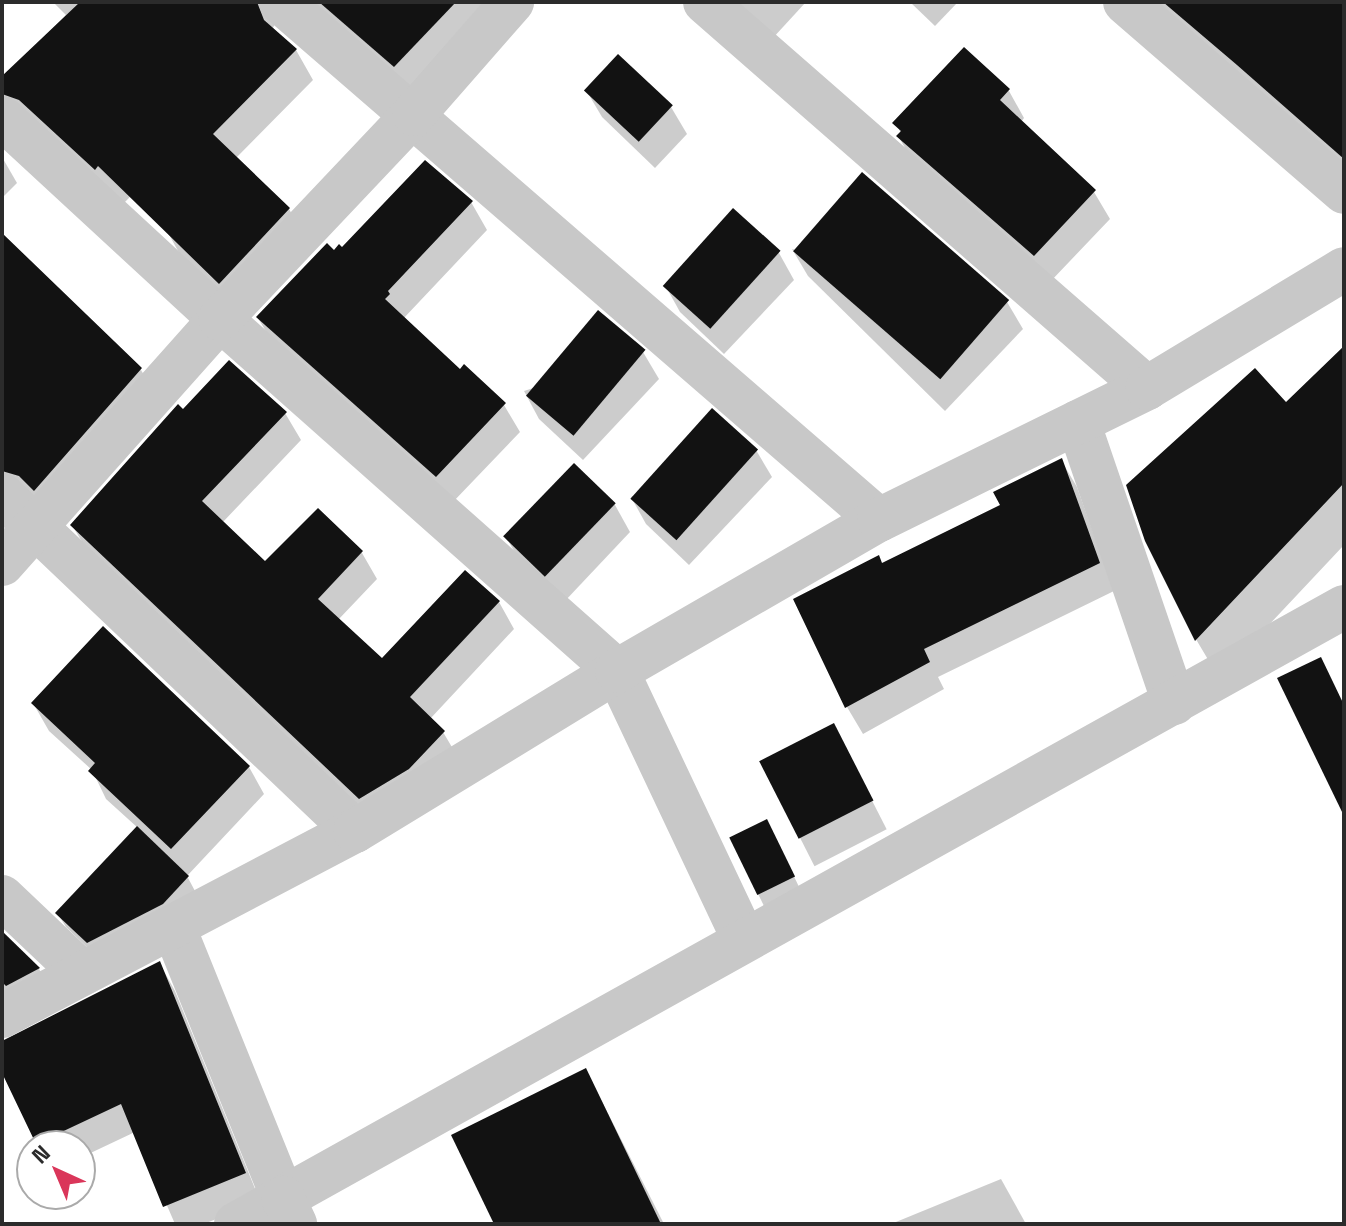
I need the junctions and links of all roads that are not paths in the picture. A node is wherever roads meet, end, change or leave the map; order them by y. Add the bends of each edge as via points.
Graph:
1 (281, 2) edge
2 (512, 2) edge
3 (705, 2) edge
4 (1125, 2) edge
5 (414, 114) junction
6 (2, 118) edge
7 (1344, 192) edge
8 (1344, 269) edge
9 (220, 319) junction
10 (1147, 388) junction
11 (1078, 422) junction
12 (2, 495) edge
13 (879, 520) junction
14 (36, 528) junction
15 (2, 564) edge
16 (1344, 607) edge
17 (617, 671) junction
18 (1174, 703) junction
19 (355, 831) junction
20 (2, 897) edge
21 (174, 928) junction
22 (744, 940) junction
23 (81, 972) junction
24 (2, 1016) edge
25 (289, 1211) edge
26 (236, 1224) edge

1 - 5 street
2 - 5 street
3 - 10 street
4 - 7 street
5 - 9 street
5 - 13 street
6 - 9 street
8 - 10 street
9 - 14 street
9 - 17 street
10 - 11 street
11 - 13 street
11 - 18 street
12 - 14 street
13 - 17 street
14 - 15 street
14 - 19 street
16 - 18 street
17 - 19 street
17 - 22 street
18 - 22 street
19 - 21 street
20 - 23 street
21 - 23 street
21 - 25 street
22 - 25 street
23 - 24 street
25 - 26 street

